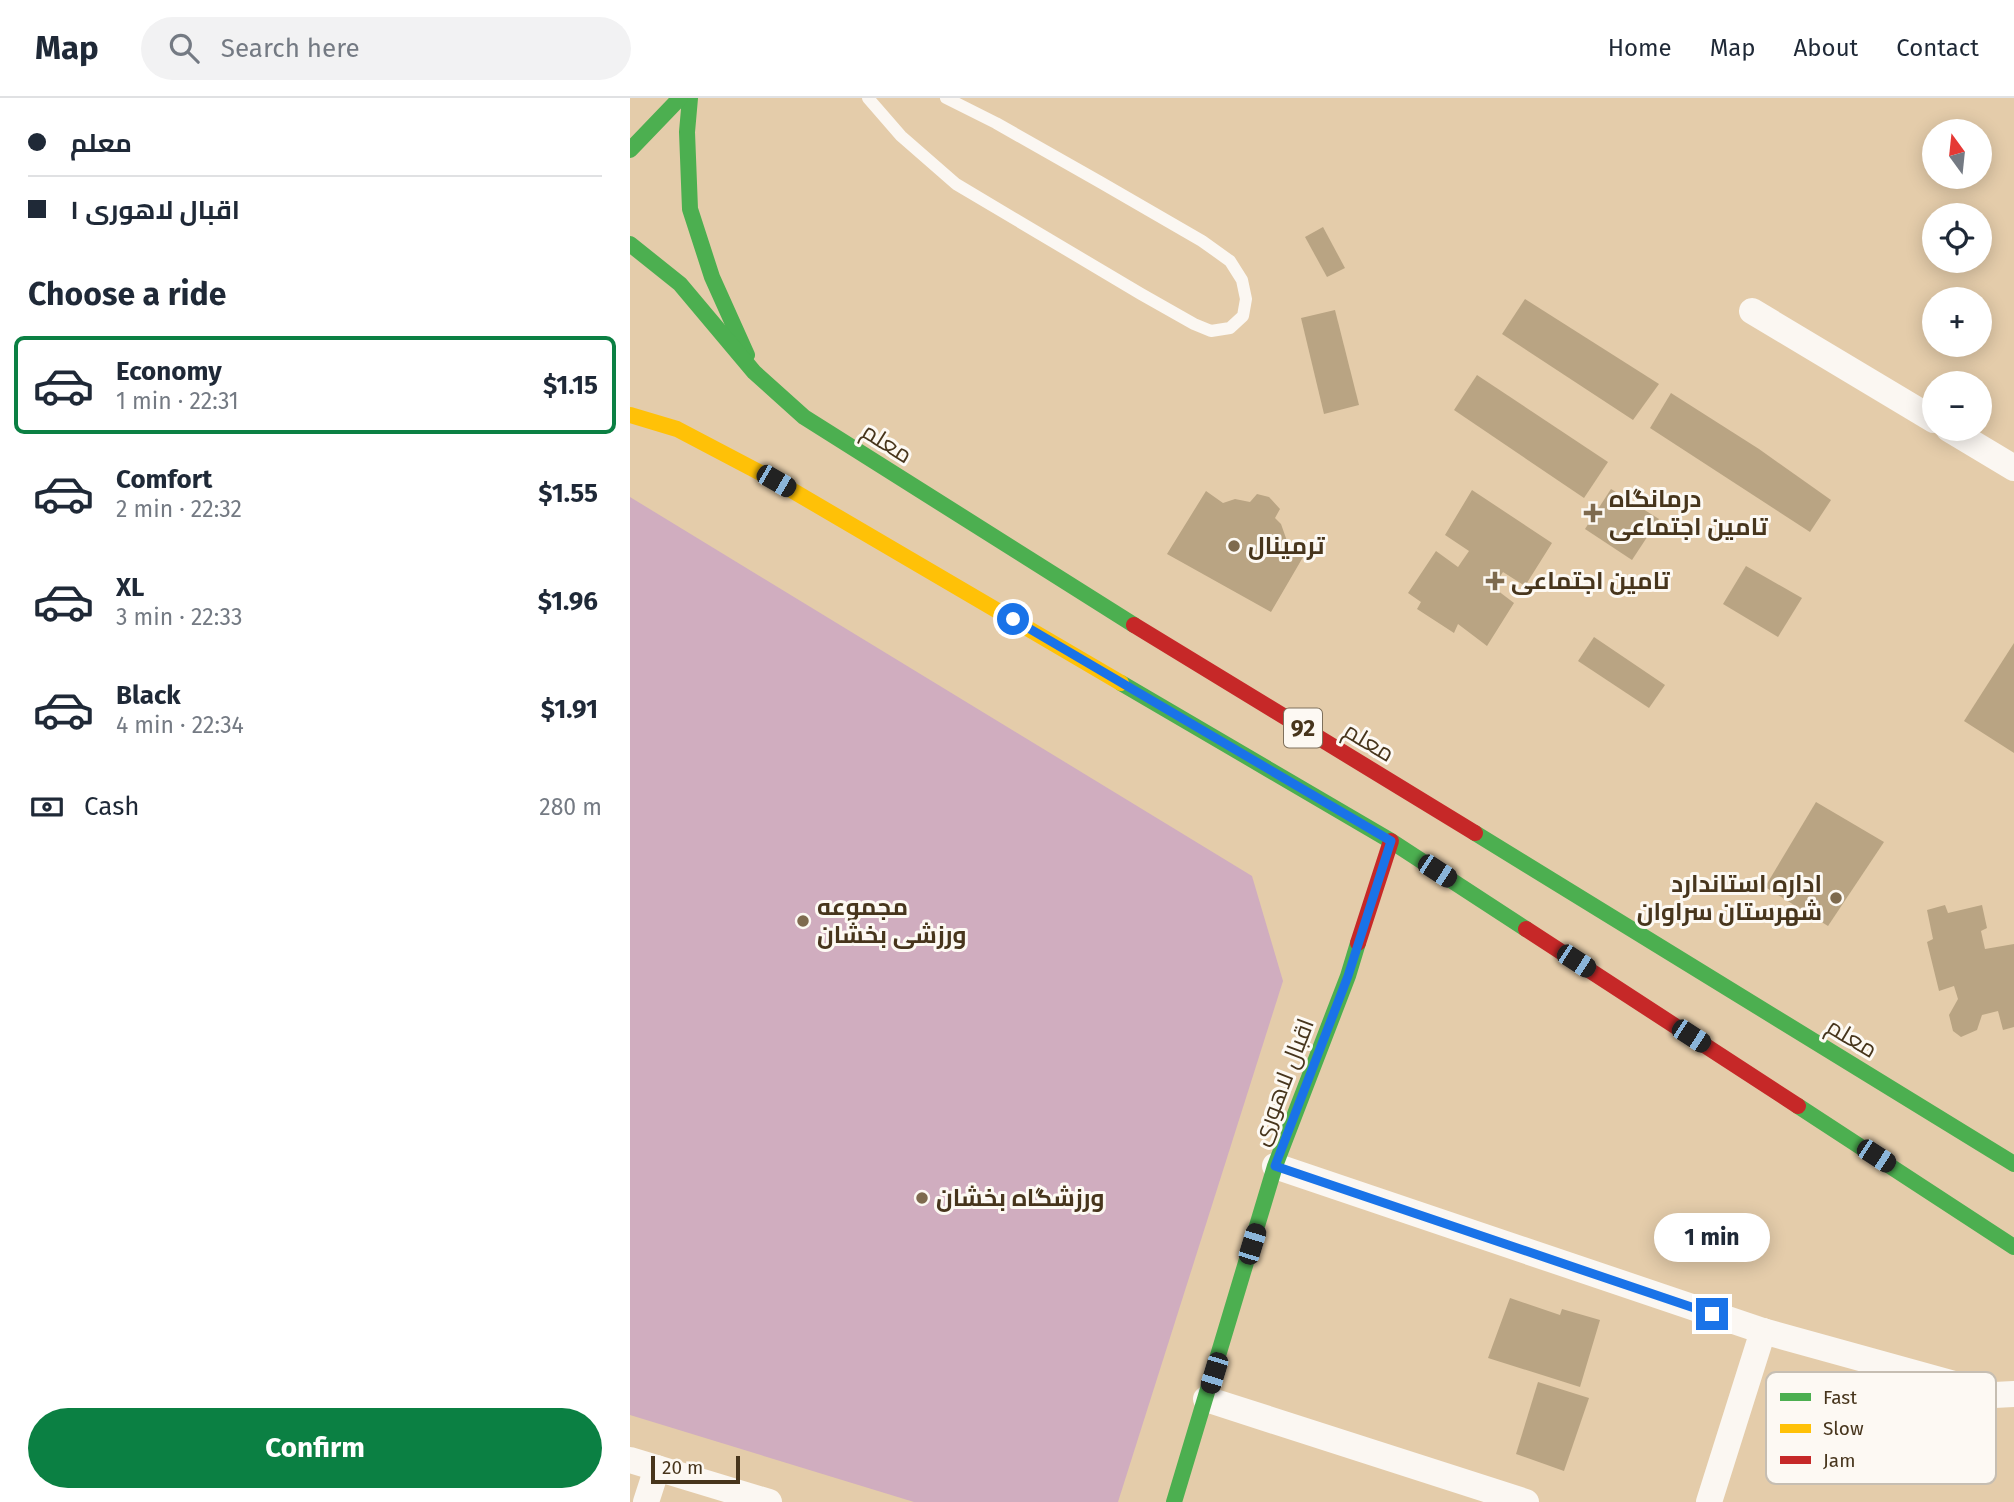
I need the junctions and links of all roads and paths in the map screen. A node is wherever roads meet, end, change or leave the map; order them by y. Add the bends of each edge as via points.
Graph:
1 (680, 98) edge
2 (690, 98) edge
3 (868, 98) edge
4 (946, 98) edge
5 (630, 150) edge
6 (630, 244) edge
7 (1752, 311) dead end
8 (754, 372) junction
9 (1922, 413) edge
10 (630, 415) edge
11 (1969, 441) edge
12 (2014, 468) edge
13 (1391, 841) junction
14 (2014, 1164) edge
15 (1275, 1166) junction
16 (2014, 1247) edge
17 (1763, 1331) junction
18 (1911, 1372) edge
19 (2014, 1394) edge
20 (1996, 1395) edge
21 (1206, 1399) junction
22 (630, 1460) edge
23 (657, 1468) junction
24 (646, 1502) edge
25 (769, 1502) edge
26 (1174, 1502) edge
27 (1526, 1502) edge
28 (1709, 1502) edge

1 - 5 main road
2 - 8 main road via 690,209 712,277
3 - 4 lane via 901,136 956,184 1141,294 1211,331 1230,328 1243,316 1242,280 1230,261 1111,188
6 - 8 main road, معلم / 92 via 680,284
7 - 9 street
8 - 14 main road, معلم / 92 via 803,417
10 - 13 main road, 92 via 677,429 776,481
11 - 12 street
13 - 15 main road, اقبال لاهوری via 1348,976
13 - 16 main road, 92
15 - 17 street
15 - 21 main road, اقبال لاهوری
17 - 18 street
17 - 28 street
19 - 20 street
21 - 26 main road, اقبال لاهوری
21 - 27 street
22 - 23 street
23 - 24 street
23 - 25 street

